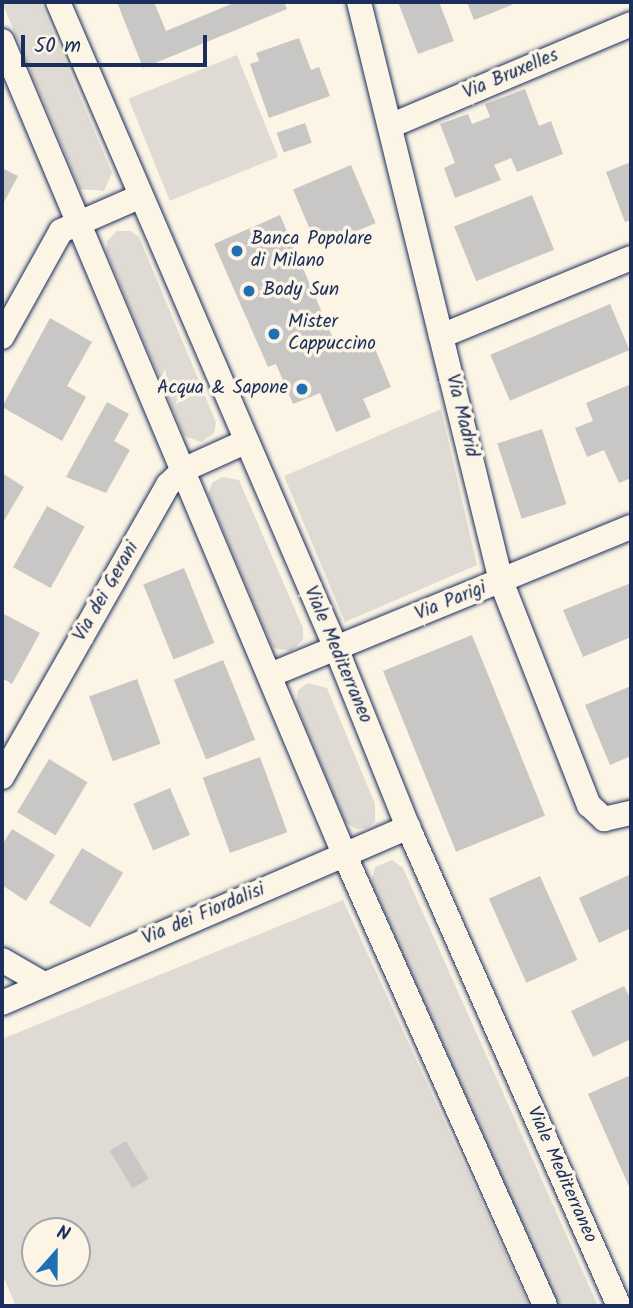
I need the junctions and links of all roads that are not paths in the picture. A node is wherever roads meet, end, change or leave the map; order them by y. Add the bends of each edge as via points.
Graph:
1 (58, 2) edge
2 (359, 2) edge
3 (631, 24) edge
4 (2, 41) edge
5 (390, 126) junction
6 (139, 197) junction
7 (75, 225) junction
8 (631, 258) edge
9 (441, 336) junction
10 (2, 337) edge
11 (245, 442) junction
12 (183, 470) junction
13 (631, 527) edge
14 (501, 581) junction
15 (336, 648) junction
16 (270, 675) junction
17 (2, 777) edge
18 (631, 813) edge
19 (408, 827) junction
20 (345, 856) junction
21 (2, 960) edge
22 (42, 983) junction
23 (2, 1003) edge
24 (545, 1306) edge
25 (619, 1306) edge

1 - 6 street, Viale Mediterraneo
2 - 5 street, Via Madrid
3 - 5 street, Via Bruxelles
4 - 7 street
5 - 9 street, Via Madrid
6 - 7 street
6 - 11 street, Viale Mediterraneo
7 - 10 street via 61,231
7 - 12 street
8 - 9 street
9 - 14 street, Via Madrid
11 - 12 street, Via dei Gerani
11 - 15 street, Viale Mediterraneo
12 - 16 street
12 - 17 street, Via dei Gerani via 168,485
13 - 14 street, Via Parigi
14 - 15 street, Via Parigi
14 - 18 street, Via Madrid via 586,799 600,817 614,820
15 - 16 street, Via Parigi
15 - 19 street, Viale Mediterraneo
16 - 20 street
19 - 20 street, Via dei Fiordalisi
19 - 25 street, Viale Mediterraneo
20 - 22 street, Via dei Fiordalisi
20 - 24 street
21 - 22 street
22 - 23 street, Via dei Fiordalisi

